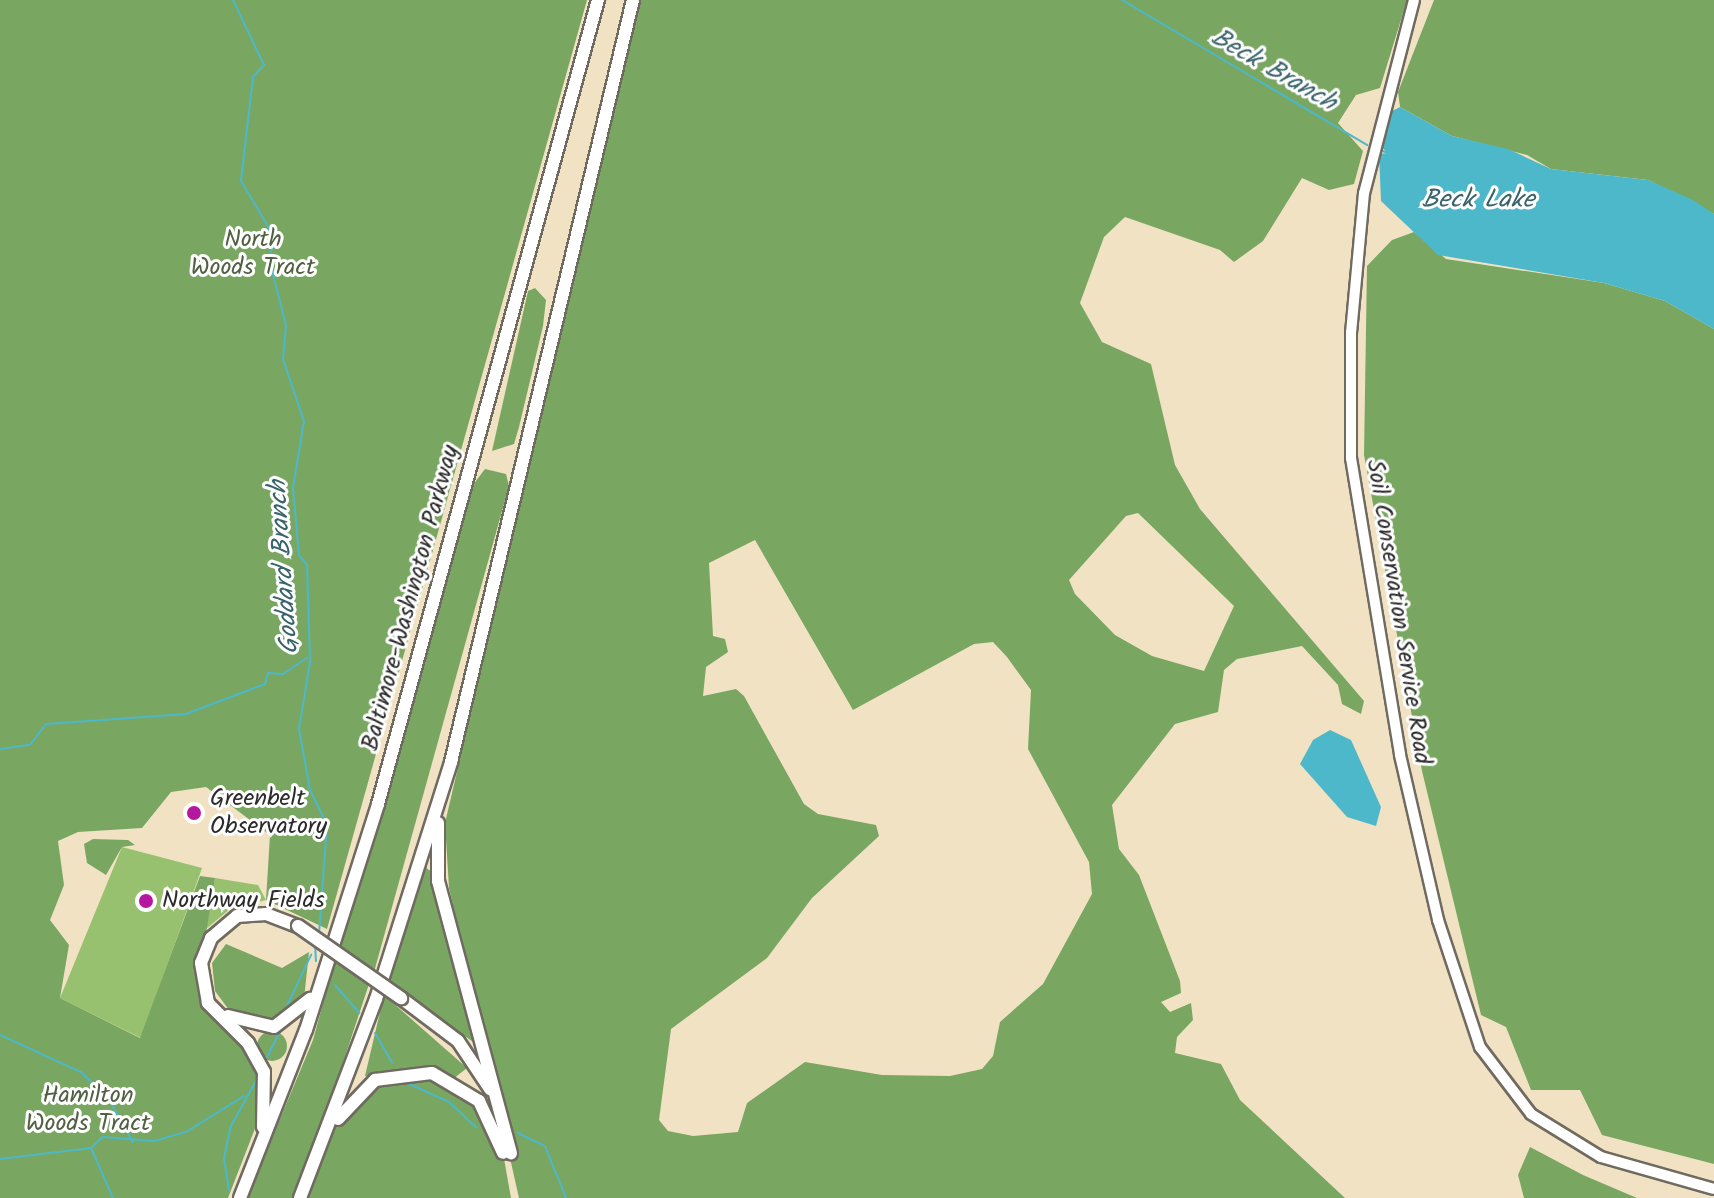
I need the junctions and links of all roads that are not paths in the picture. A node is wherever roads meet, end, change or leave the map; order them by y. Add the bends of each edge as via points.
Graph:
1 (598, 0) edge
2 (633, 0) edge
3 (1414, 0) edge
4 (451, 762) junction
5 (266, 914) junction
6 (327, 963) junction
7 (261, 1146) junction
8 (507, 1153) junction
9 (318, 1161) junction
10 (1714, 1189) edge
11 (240, 1198) edge
12 (300, 1198) edge

1 - 6 highway, Baltimore-Washington Parkway
2 - 4 highway
3 - 10 main road, Soil Conservation Service Road via 1362,208 1351,332 1353,482 1403,770 1454,978 1480,1047 1531,1114 1601,1157
4 - 8 highway via 436,866
4 - 9 highway
5 - 6 highway via 228,928 209,955 210,990 231,1019 256,1028 291,1020 306,1007
5 - 7 highway via 244,913 224,924 201,963 208,1003 248,1043 264,1072
5 - 8 highway, bridge via 298,926 440,1027 486,1093
6 - 7 highway, Baltimore-Washington Parkway
7 - 11 highway, Baltimore-Washington Parkway
8 - 9 highway via 489,1116 467,1089 411,1071 375,1080 352,1098
9 - 12 highway

